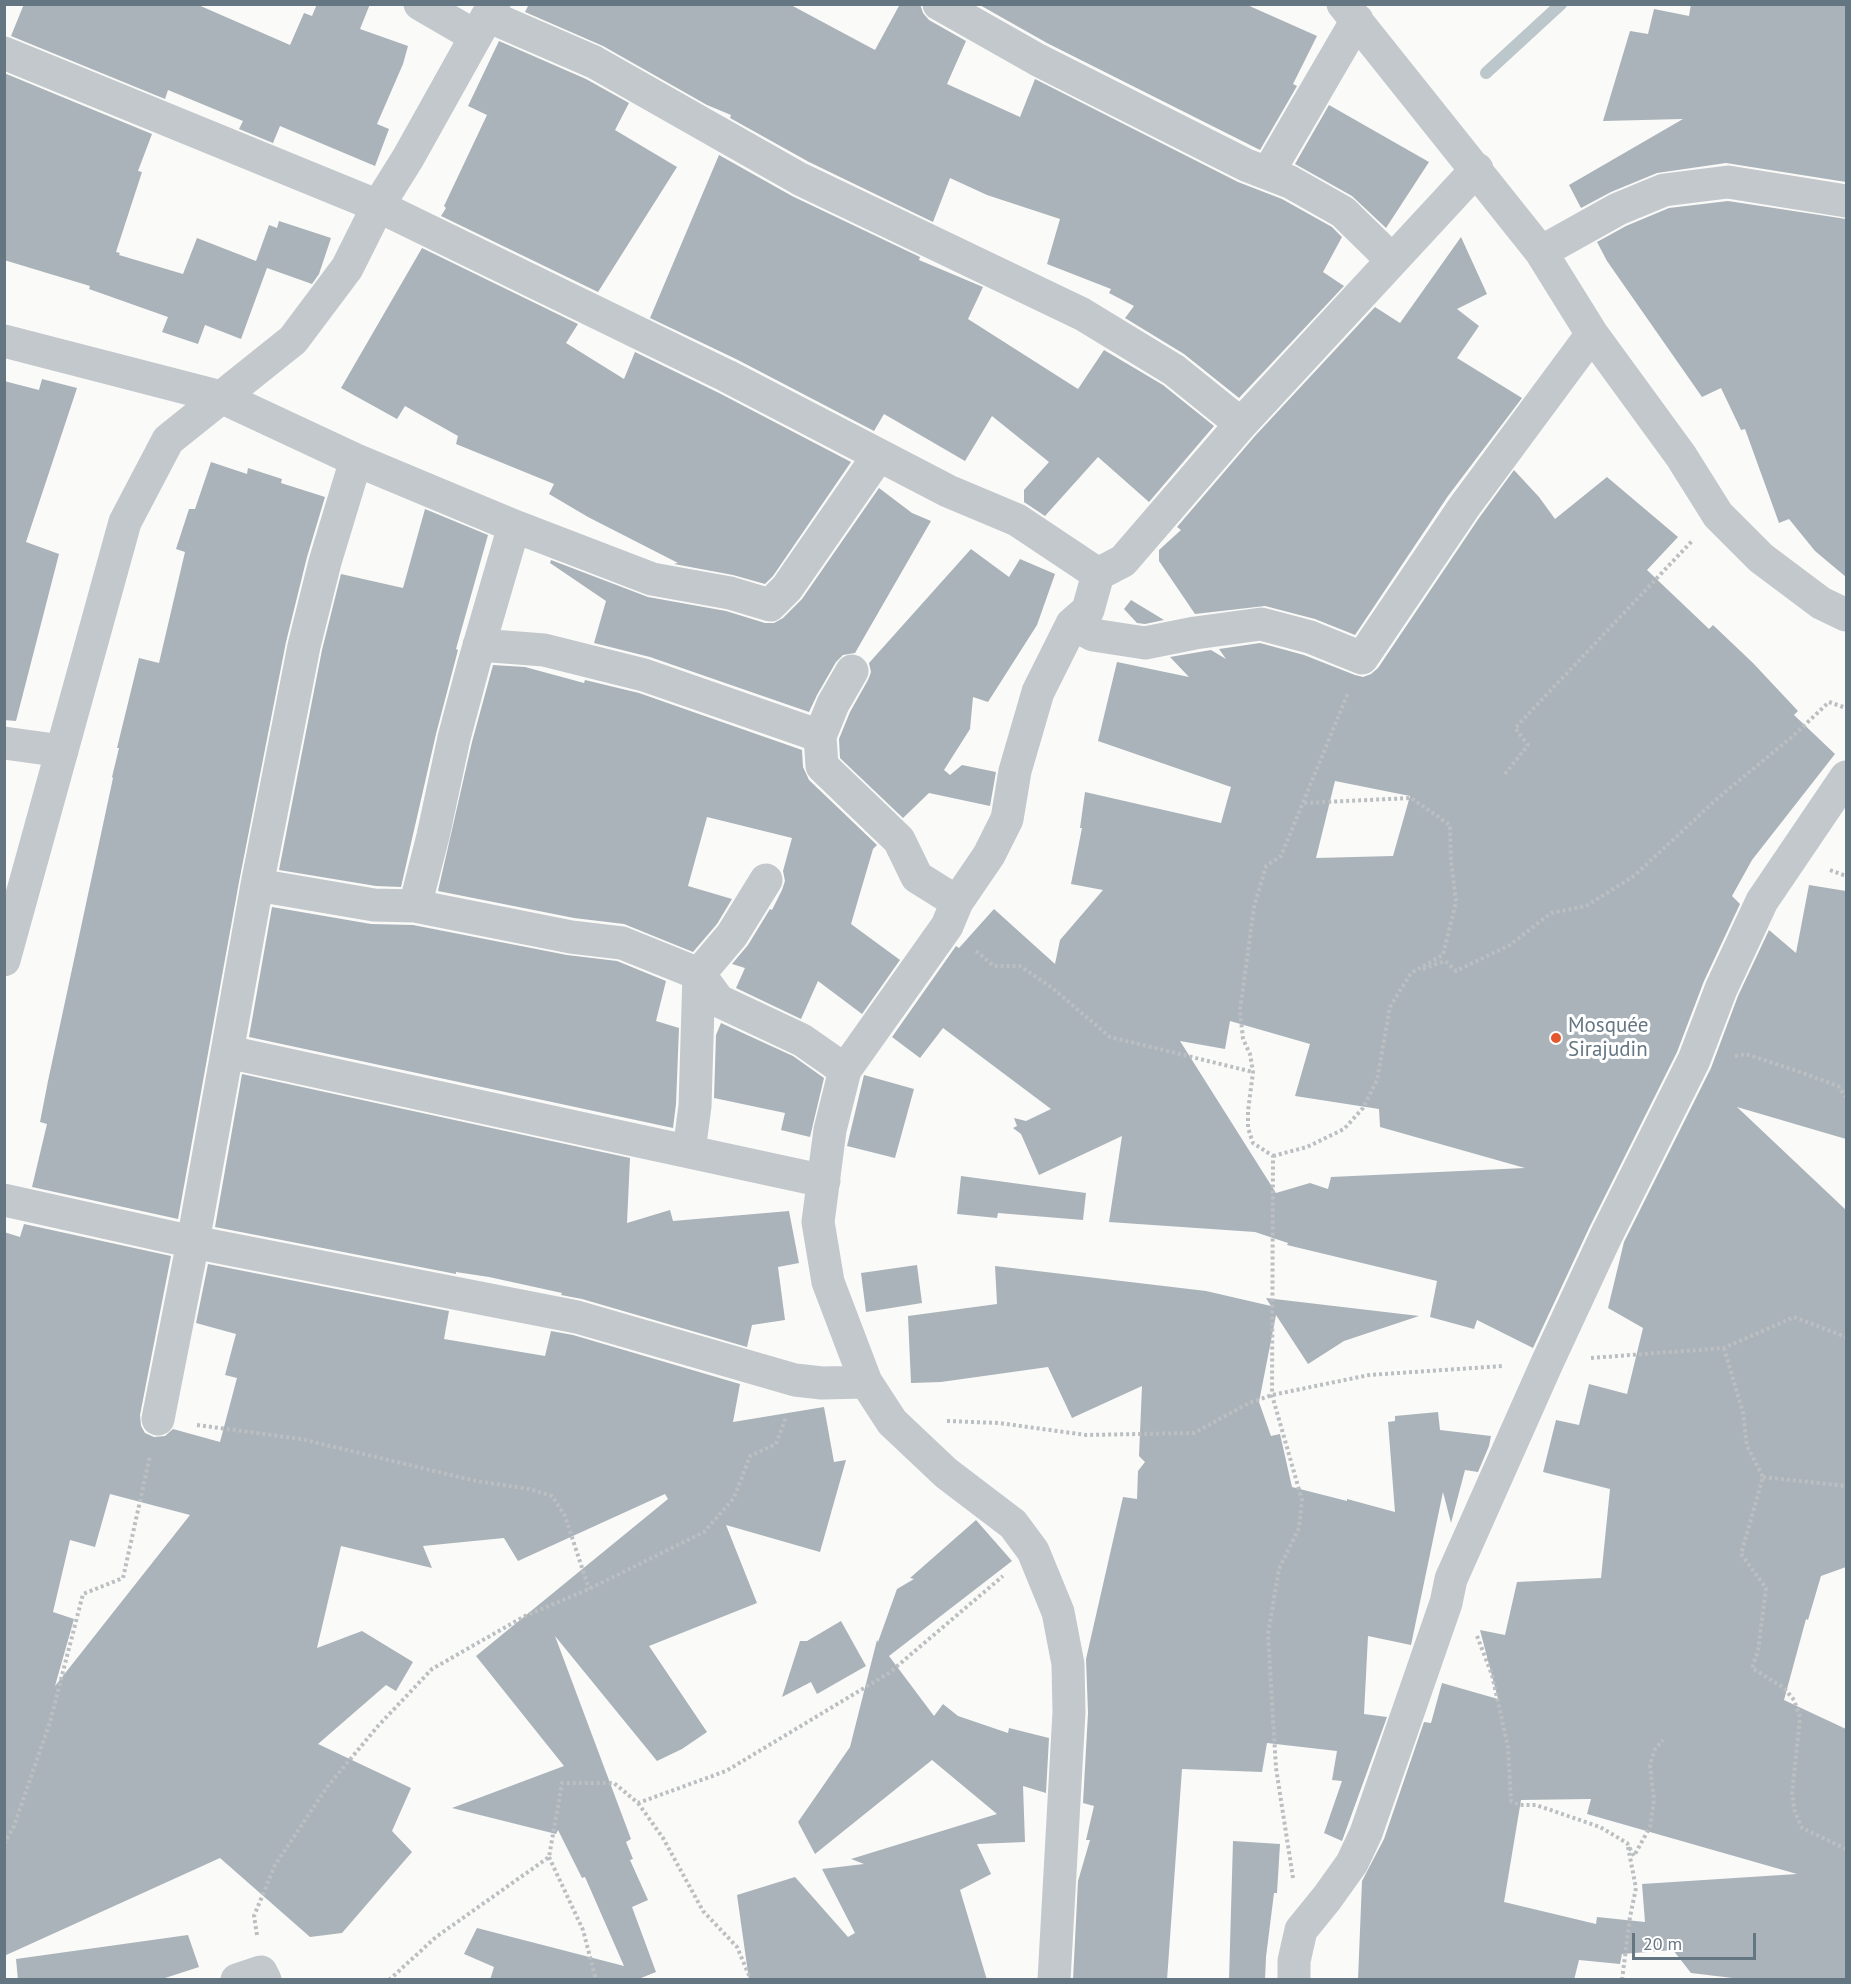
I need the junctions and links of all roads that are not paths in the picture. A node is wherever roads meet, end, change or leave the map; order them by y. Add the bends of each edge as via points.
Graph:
1 (420, 4) edge
2 (939, 4) edge
3 (1350, 12) edge
4 (486, 19) edge
5 (4, 53) edge
6 (1477, 169) junction
7 (1268, 173) junction
8 (1846, 201) edge
9 (378, 206) junction
10 (1541, 252) junction
11 (1392, 260) junction
12 (1592, 334) junction
13 (4, 341) edge
14 (221, 397) junction
15 (1241, 424) junction
16 (879, 455) junction
17 (356, 460) junction
18 (514, 526) junction
19 (1098, 574) junction
20 (1846, 615) edge
21 (1072, 624) junction
22 (479, 645) junction
23 (852, 671) dead end
24 (820, 736) junction
25 (4, 743) edge
26 (62, 751) junction
27 (1846, 777) edge
28 (766, 880) dead end
29 (257, 885) junction
30 (415, 906) junction
31 (952, 914) junction
32 (4, 960) edge
33 (699, 975) junction
34 (228, 1052) junction
35 (846, 1070) junction
36 (689, 1152) junction
37 (824, 1181) junction
38 (4, 1200) edge
39 (193, 1242) junction
40 (866, 1382) junction
41 (158, 1419) road end
42 (1054, 1980) edge
43 (1294, 1980) edge

1 - 4 street
2 - 7 street via 1038,60
3 - 6 street
3 - 7 street
4 - 9 street
4 - 15 street via 594,62 800,179 1082,314 1174,370
5 - 9 street
6 - 10 street
6 - 11 street
7 - 11 street via 1343,212
8 - 10 street via 1728,182 1664,190 1618,209
9 - 14 street via 347,267 293,340
9 - 16 street via 727,376
10 - 12 street
11 - 15 street
12 - 20 street via 1681,456 1718,515 1761,558 1821,603
12 - 21 street via 1464,507 1362,658 1310,637 1261,624 1145,643 1093,635
13 - 14 street
14 - 17 street
14 - 26 street via 168,440 125,522
15 - 19 street via 1122,561
16 - 18 street via 787,588 770,605 730,593 652,579
16 - 19 street via 948,491 1017,520
17 - 18 street
17 - 29 street via 304,646
18 - 22 street
19 - 21 street via 1088,610
21 - 31 street via 1038,692 1015,771 1007,819
22 - 24 street via 544,650 644,675
22 - 30 street
23 - 24 street
24 - 31 street via 822,766 899,840 917,877
25 - 26 street
26 - 32 street
27 - 43 street via 1762,901 1721,989 1694,1060 1547,1363 1451,1579 1366,1833 1352,1863 1301,1929
28 - 33 street via 732,935
29 - 30 street via 374,905
29 - 34 street
30 - 33 street via 572,937 622,942
31 - 35 street
33 - 35 street via 719,1002 802,1040
33 - 36 street via 695,1106
34 - 36 street
34 - 39 street
35 - 37 street via 830,1130
36 - 37 street
37 - 40 street via 818,1222 828,1282
38 - 39 street
39 - 40 street via 577,1317 795,1380
39 - 41 street
40 - 42 street via 892,1422 946,1473 1013,1524 1033,1551 1058,1612 1068,1664 1069,1712

